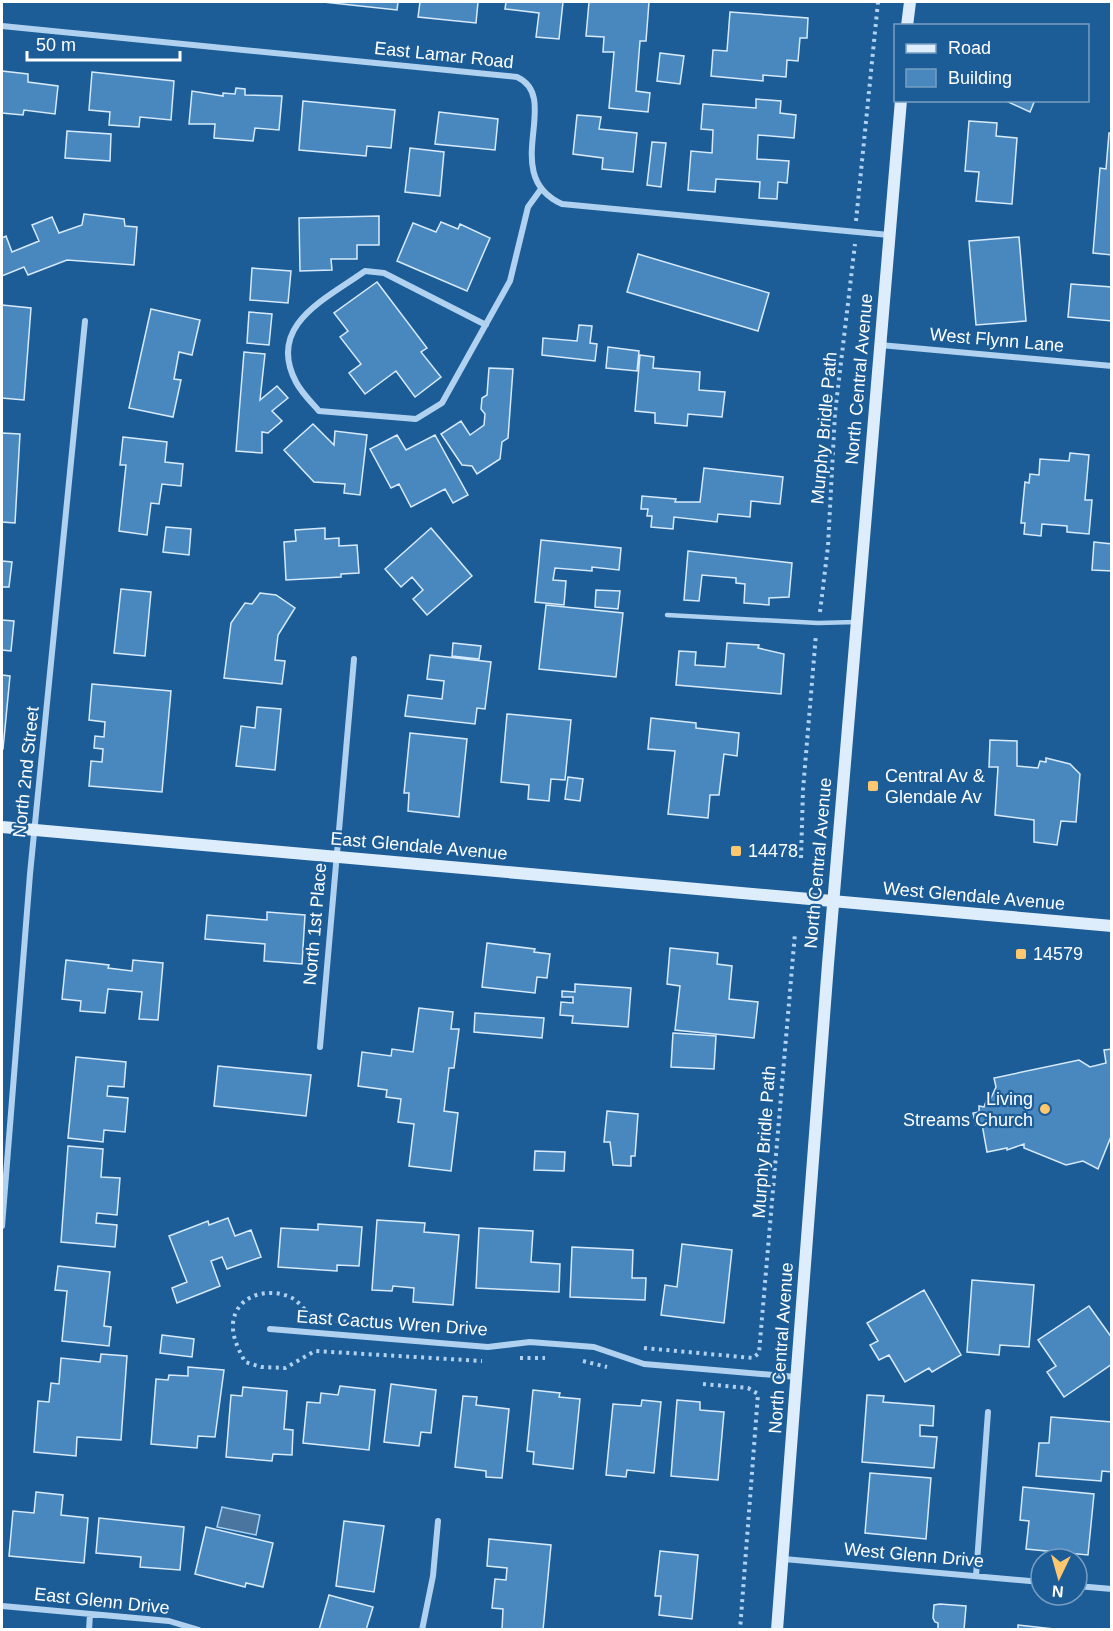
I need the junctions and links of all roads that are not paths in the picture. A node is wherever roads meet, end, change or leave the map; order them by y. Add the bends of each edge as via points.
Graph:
1 (910, 2) edge
2 (908, 24) edge
3 (2, 26) edge
4 (901, 102) edge
5 (541, 189) junction
6 (889, 235) junction
7 (85, 321) dead end
8 (486, 325) junction
9 (880, 345) junction
10 (1112, 366) edge
11 (667, 615) dead end
12 (856, 621) junction
13 (354, 659) dead end
14 (2, 827) edge
15 (35, 831) junction
16 (335, 857) junction
17 (833, 901) junction
18 (1112, 926) edge
19 (320, 1047) dead end
20 (2, 1226) edge
21 (270, 1329) dead end
22 (797, 1377) junction
23 (988, 1412) dead end
24 (438, 1521) dead end
25 (784, 1559) junction
26 (976, 1576) junction
27 (1029, 1581) edge
28 (1089, 1587) edge
29 (1112, 1589) edge
30 (2, 1605) edge
31 (90, 1614) junction
32 (89, 1629) edge
33 (199, 1629) edge
34 (422, 1629) edge
35 (777, 1629) edge

1 - 2 main road
3 - 5 street, East Lamar Road via 517,77 528,85 535,99 530,161
4 - 6 main road, North Central Avenue
5 - 6 street via 556,201 573,207
5 - 8 street via 528,207 510,281
6 - 9 main road, North Central Avenue
7 - 15 street, North 2nd Street
8 - 8 street via 442,404 416,419 319,411 296,383 286,356 289,336 300,318 365,271 384,273
9 - 10 street, West Flynn Lane
9 - 12 main road, North Central Avenue
11 - 12 lane via 818,623
12 - 17 main road, North Central Avenue
13 - 16 street, North 1st Place
14 - 15 main road, East Glendale Avenue
15 - 16 main road, East Glendale Avenue
15 - 20 street, North 2nd Street
16 - 17 main road, East Glendale Avenue
16 - 19 street, North 1st Place
17 - 18 main road, West Glendale Avenue
17 - 22 main road, North Central Avenue
21 - 22 street, East Cactus Wren Drive via 488,1347 530,1342 594,1347 644,1364
22 - 25 main road, North Central Avenue
23 - 26 street
24 - 34 street via 433,1576
25 - 26 street, West Glenn Drive
25 - 35 main road, North Central Avenue
26 - 27 street, West Glenn Drive
28 - 29 street
30 - 31 street, East Glenn Drive
31 - 32 street
31 - 33 street, East Glenn Drive via 168,1621

